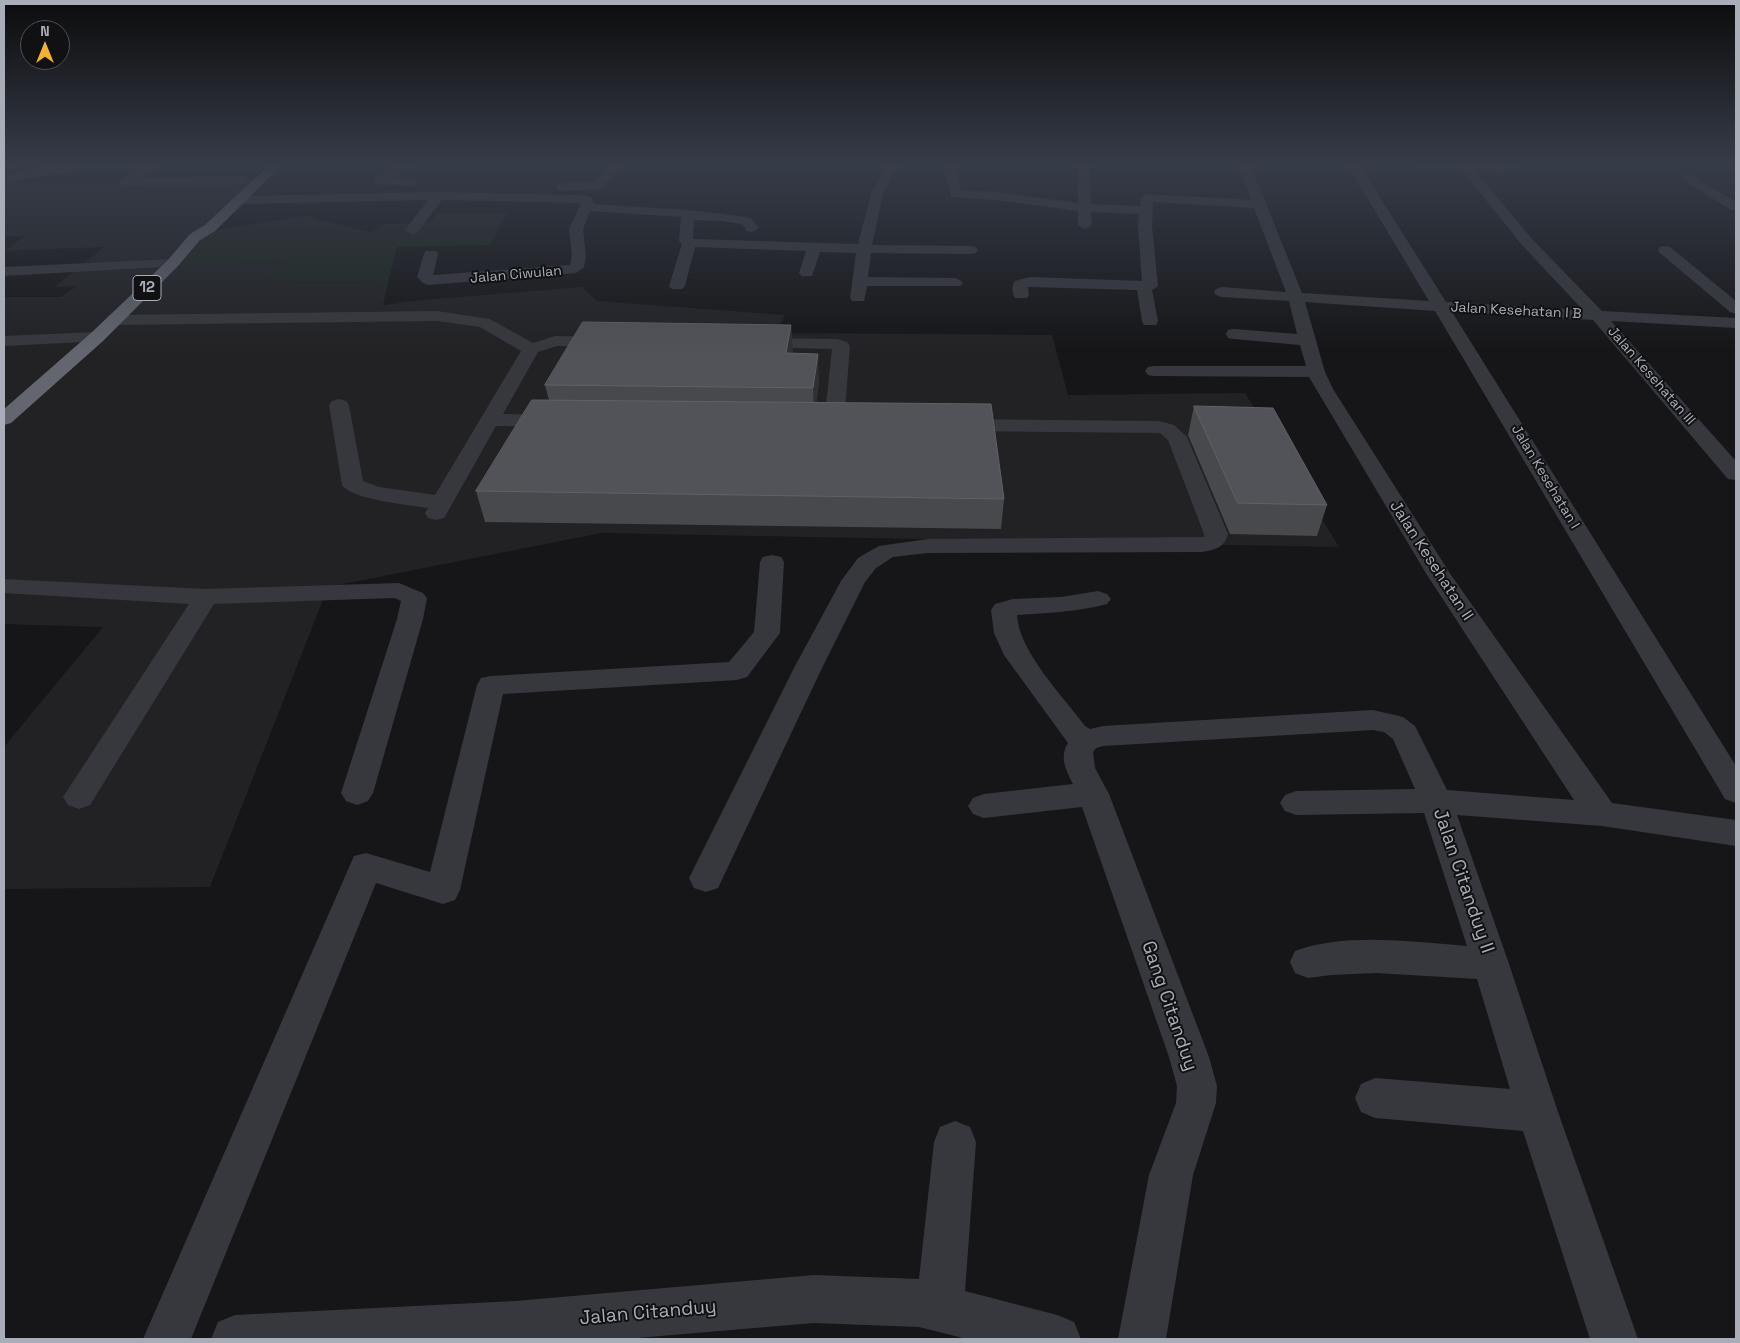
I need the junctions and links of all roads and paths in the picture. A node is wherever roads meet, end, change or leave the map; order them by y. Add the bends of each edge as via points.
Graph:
1 (197, 227) edge
2 (211, 227) edge
3 (414, 227) edge
4 (577, 227) edge
5 (687, 227) edge
6 (868, 227) edge
7 (1145, 227) edge
8 (1269, 227) edge
9 (1392, 227) edge
10 (1514, 227) edge
11 (412, 230) dead end
12 (196, 237) junction
13 (690, 243) junction
14 (762, 247) junction
15 (814, 248) junction
16 (865, 249) junction
17 (971, 250) dead end
18 (1665, 250) dead end
19 (431, 254) dead end
20 (756, 261) dead end
21 (173, 263) junction
22 (4, 272) edge
23 (807, 273) dead end
24 (860, 281) junction
25 (955, 282) dead end
26 (677, 286) dead end
27 (1144, 287) junction
28 (1222, 292) dead end
29 (1021, 295) dead end
30 (858, 298) dead end
31 (1296, 298) junction
32 (1441, 307) junction
33 (1736, 309) edge
34 (1596, 314) junction
35 (114, 320) junction
36 (1150, 321) dead end
37 (1736, 323) edge
38 (1234, 334) dead end
39 (97, 337) junction
40 (4, 340) edge
41 (1307, 340) junction
42 (622, 342) edge
43 (739, 343) edge
44 (531, 349) junction
45 (1154, 371) dead end
46 (1316, 372) junction
47 (339, 405) dead end
48 (4, 419) edge
49 (490, 420) junction
50 (579, 421) edge
51 (834, 423) edge
52 (932, 424) edge
53 (1736, 474) edge
54 (772, 562) dead end
55 (4, 586) edge
56 (206, 597) junction
57 (1098, 599) dead end
58 (1086, 740) junction
59 (1736, 791) edge
60 (357, 793) dead end
61 (1093, 794) junction
62 (79, 797) dead end
63 (1436, 801) junction
64 (1296, 803) dead end
65 (984, 806) dead end
66 (1602, 814) junction
67 (1736, 833) edge
68 (706, 878) dead end
69 (1308, 962) dead end
70 (1491, 964) junction
71 (1375, 1098) dead end
72 (1537, 1112) junction
73 (955, 1142) dead end
74 (940, 1309) junction
75 (514, 1332) edge
76 (167, 1339) edge
77 (235, 1339) edge
78 (1057, 1339) edge
79 (1142, 1339) edge
80 (1614, 1339) edge

1 - 12 highway, 12
2 - 12 highway, 12
3 - 11 street
4 - 19 street, Jalan Ciwulan via 579,256 577,267 571,270 428,280 425,277
5 - 13 street via 686,241
6 - 16 street
7 - 27 street via 1150,286
8 - 31 street, Jalan Kesehatan II
9 - 32 street, Jalan Kesehatan I
10 - 34 street, Jalan Kesehatan III
12 - 21 highway, 12
13 - 14 street
13 - 26 street
14 - 15 street
14 - 20 street
15 - 16 street
15 - 23 street
16 - 17 street
16 - 24 street
18 - 33 street
21 - 22 street
21 - 35 highway, 12
24 - 25 street
24 - 30 street
27 - 29 street via 1030,282 1020,284
27 - 36 street
28 - 31 street, Jalan Kesehatan I B
31 - 32 street, Jalan Kesehatan I B
31 - 41 street, Jalan Kesehatan II
32 - 34 street, Jalan Kesehatan I B
32 - 59 street, Jalan Kesehatan I
34 - 37 street, Jalan Kesehatan I B
34 - 53 street, Jalan Kesehatan III
35 - 39 highway, 12
35 - 44 street via 437,316 484,323
38 - 41 street
39 - 40 street
39 - 48 highway, 12
41 - 46 street, Jalan Kesehatan II
42 - 44 street via 555,342
43 - 51 street via 841,346
44 - 49 street
45 - 46 street
46 - 66 street, Jalan Kesehatan II via 1434,568
47 - 49 street via 353,485 439,508
49 - 50 street
52 - 68 street via 1167,429 1177,437 1216,539 1202,545 928,546 887,550 867,563 853,581 813,659
54 - 76 street via 767,633 738,671 491,685 443,890 366,866
55 - 56 street
56 - 60 street via 399,590 414,598
56 - 62 street
57 - 58 street via 1061,605 1013,607 1004,610 1003,616 1016,655 1075,733
58 - 61 street, Gang Citanduy via 1078,751 1080,768
58 - 63 street, Jalan Citanduy II via 1197,729 1374,720 1393,724 1405,733
61 - 65 street
61 - 79 street, Gang Citanduy via 1197,1086 1196,1103 1171,1175
63 - 64 street
63 - 66 street
63 - 70 street, Jalan Citanduy II
66 - 67 street
69 - 70 street via 1360,957
70 - 72 street, Jalan Citanduy II
71 - 72 street
72 - 80 street, Jalan Citanduy II
73 - 74 street
74 - 75 street, Jalan Citanduy via 919,1304 814,1299
74 - 78 street, Jalan Citanduy
75 - 77 street, Jalan Citanduy

